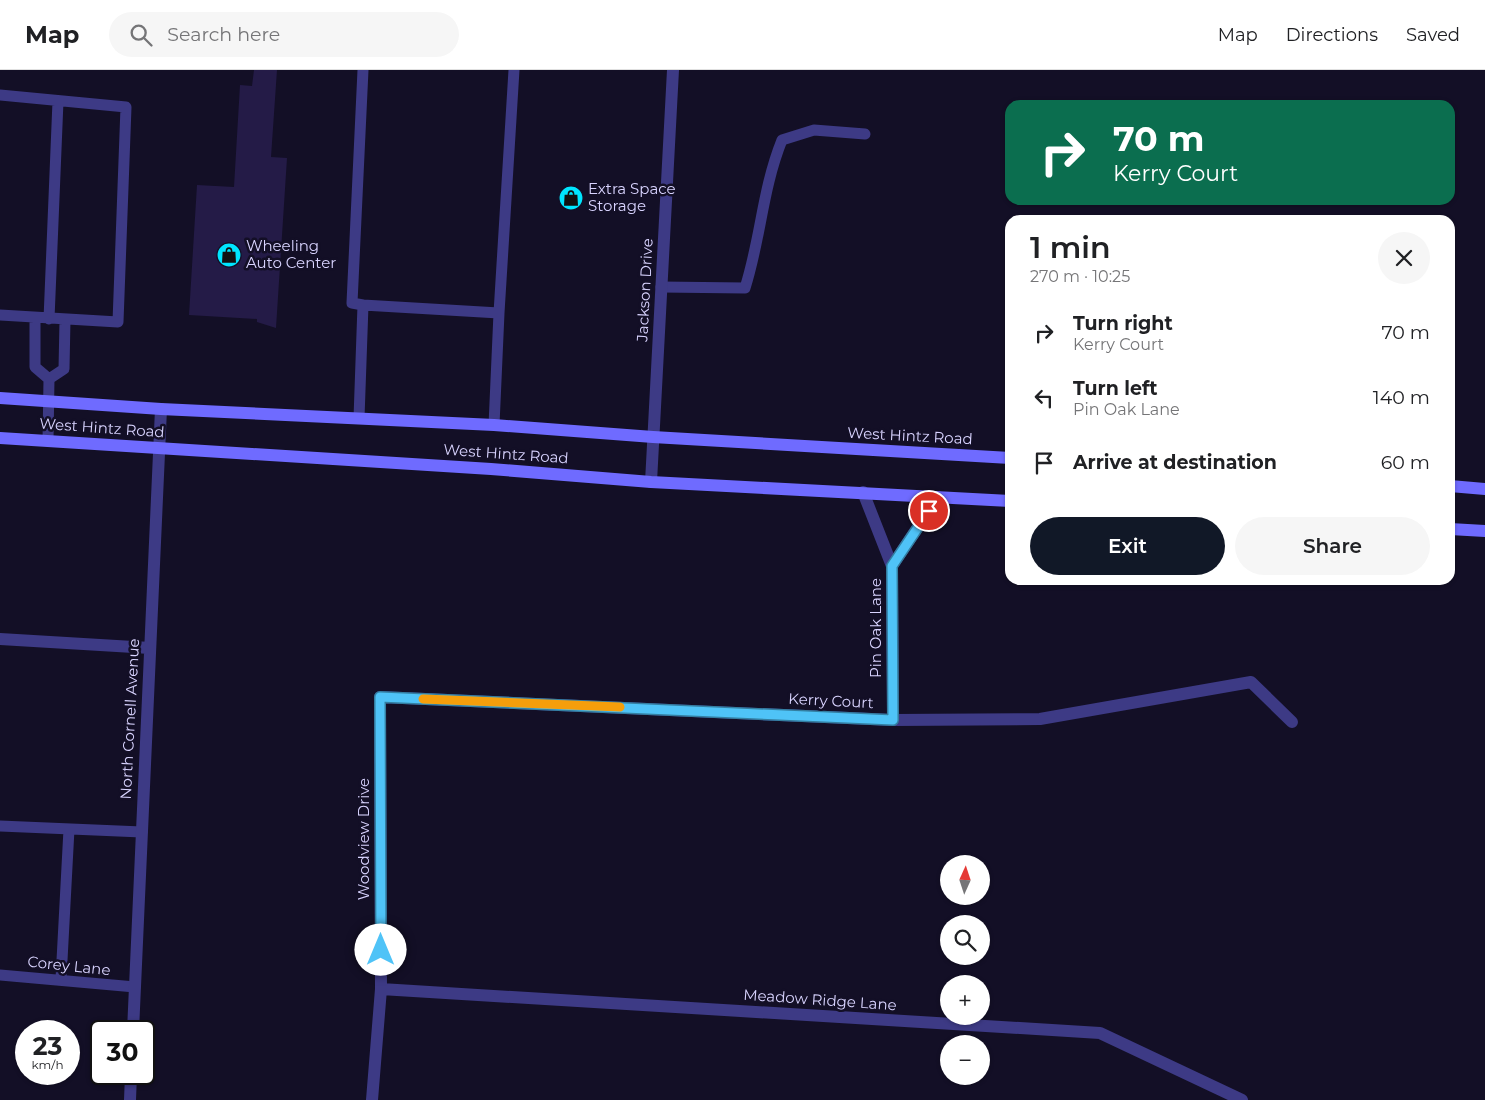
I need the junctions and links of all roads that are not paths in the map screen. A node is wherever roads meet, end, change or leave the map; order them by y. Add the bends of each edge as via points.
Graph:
1 (363, 70) edge
2 (514, 70) edge
3 (673, 70) edge
4 (0, 95) edge
5 (58, 101) junction
6 (865, 134) dead end
7 (661, 286) junction
8 (363, 304) junction
9 (499, 313) junction
10 (0, 315) edge
11 (35, 318) junction
12 (49, 319) junction
13 (65, 320) junction
14 (49, 379) junction
15 (0, 398) edge
16 (48, 401) junction
17 (160, 409) junction
18 (359, 418) junction
19 (494, 425) junction
20 (0, 438) edge
21 (653, 438) junction
22 (48, 441) junction
23 (159, 448) junction
24 (1005, 458) edge
25 (650, 482) junction
26 (1455, 486) edge
27 (1485, 489) edge
28 (863, 492) junction
29 (938, 497) junction
30 (1005, 502) edge
31 (1455, 529) edge
32 (1485, 531) edge
33 (892, 566) junction
34 (0, 639) edge
35 (150, 648) junction
36 (380, 697) joint
37 (893, 720) junction
38 (1292, 722) dead end
39 (0, 826) edge
40 (69, 829) junction
41 (142, 832) junction
42 (0, 975) edge
43 (61, 979) junction
44 (135, 988) junction
45 (382, 989) junction
46 (134, 1020) edge
47 (131, 1085) edge
48 (130, 1100) edge
49 (372, 1100) edge
50 (1242, 1100) edge

1 - 8 lane via 352,303
2 - 9 lane
3 - 7 street, Jackson Drive
4 - 5 lane
5 - 12 lane
5 - 13 lane via 126,108 118,322
6 - 7 lane via 814,130 782,140 762,205 755,257 745,288
7 - 21 street, Jackson Drive
8 - 9 lane
8 - 18 lane
9 - 19 lane
10 - 11 lane
11 - 12 lane
11 - 14 lane via 35,367
12 - 13 lane
13 - 14 lane via 64,369
14 - 16 lane
15 - 16 main road, West Hintz Road
16 - 17 main road, West Hintz Road
16 - 22 lane
17 - 18 main road, West Hintz Road
17 - 23 street, North Cornell Avenue
18 - 19 main road, West Hintz Road
19 - 21 main road, West Hintz Road
20 - 22 main road, West Hintz Road
21 - 24 main road, West Hintz Road
21 - 25 street, Jackson Drive
22 - 23 main road, West Hintz Road
23 - 25 main road, West Hintz Road
23 - 35 street, North Cornell Avenue
25 - 28 main road, West Hintz Road
26 - 27 main road
28 - 29 main road, West Hintz Road
28 - 33 street, Pin Oak Lane
29 - 30 main road, West Hintz Road
29 - 33 street, Pin Oak Lane
31 - 32 main road
33 - 37 street, Pin Oak Lane
34 - 35 street
35 - 41 street, North Cornell Avenue
36 - 37 street, Kerry Court
36 - 45 street, Woodview Drive
37 - 38 street, Kerry Court via 1040,720 1252,682
39 - 40 lane
40 - 41 lane
40 - 43 lane
41 - 44 street, North Cornell Avenue
42 - 43 lane, Corey Lane
43 - 44 lane, Corey Lane
44 - 46 street, North Cornell Avenue
45 - 49 street, Woodview Drive
45 - 50 street, Meadow Ridge Lane via 1100,1033
47 - 48 street

